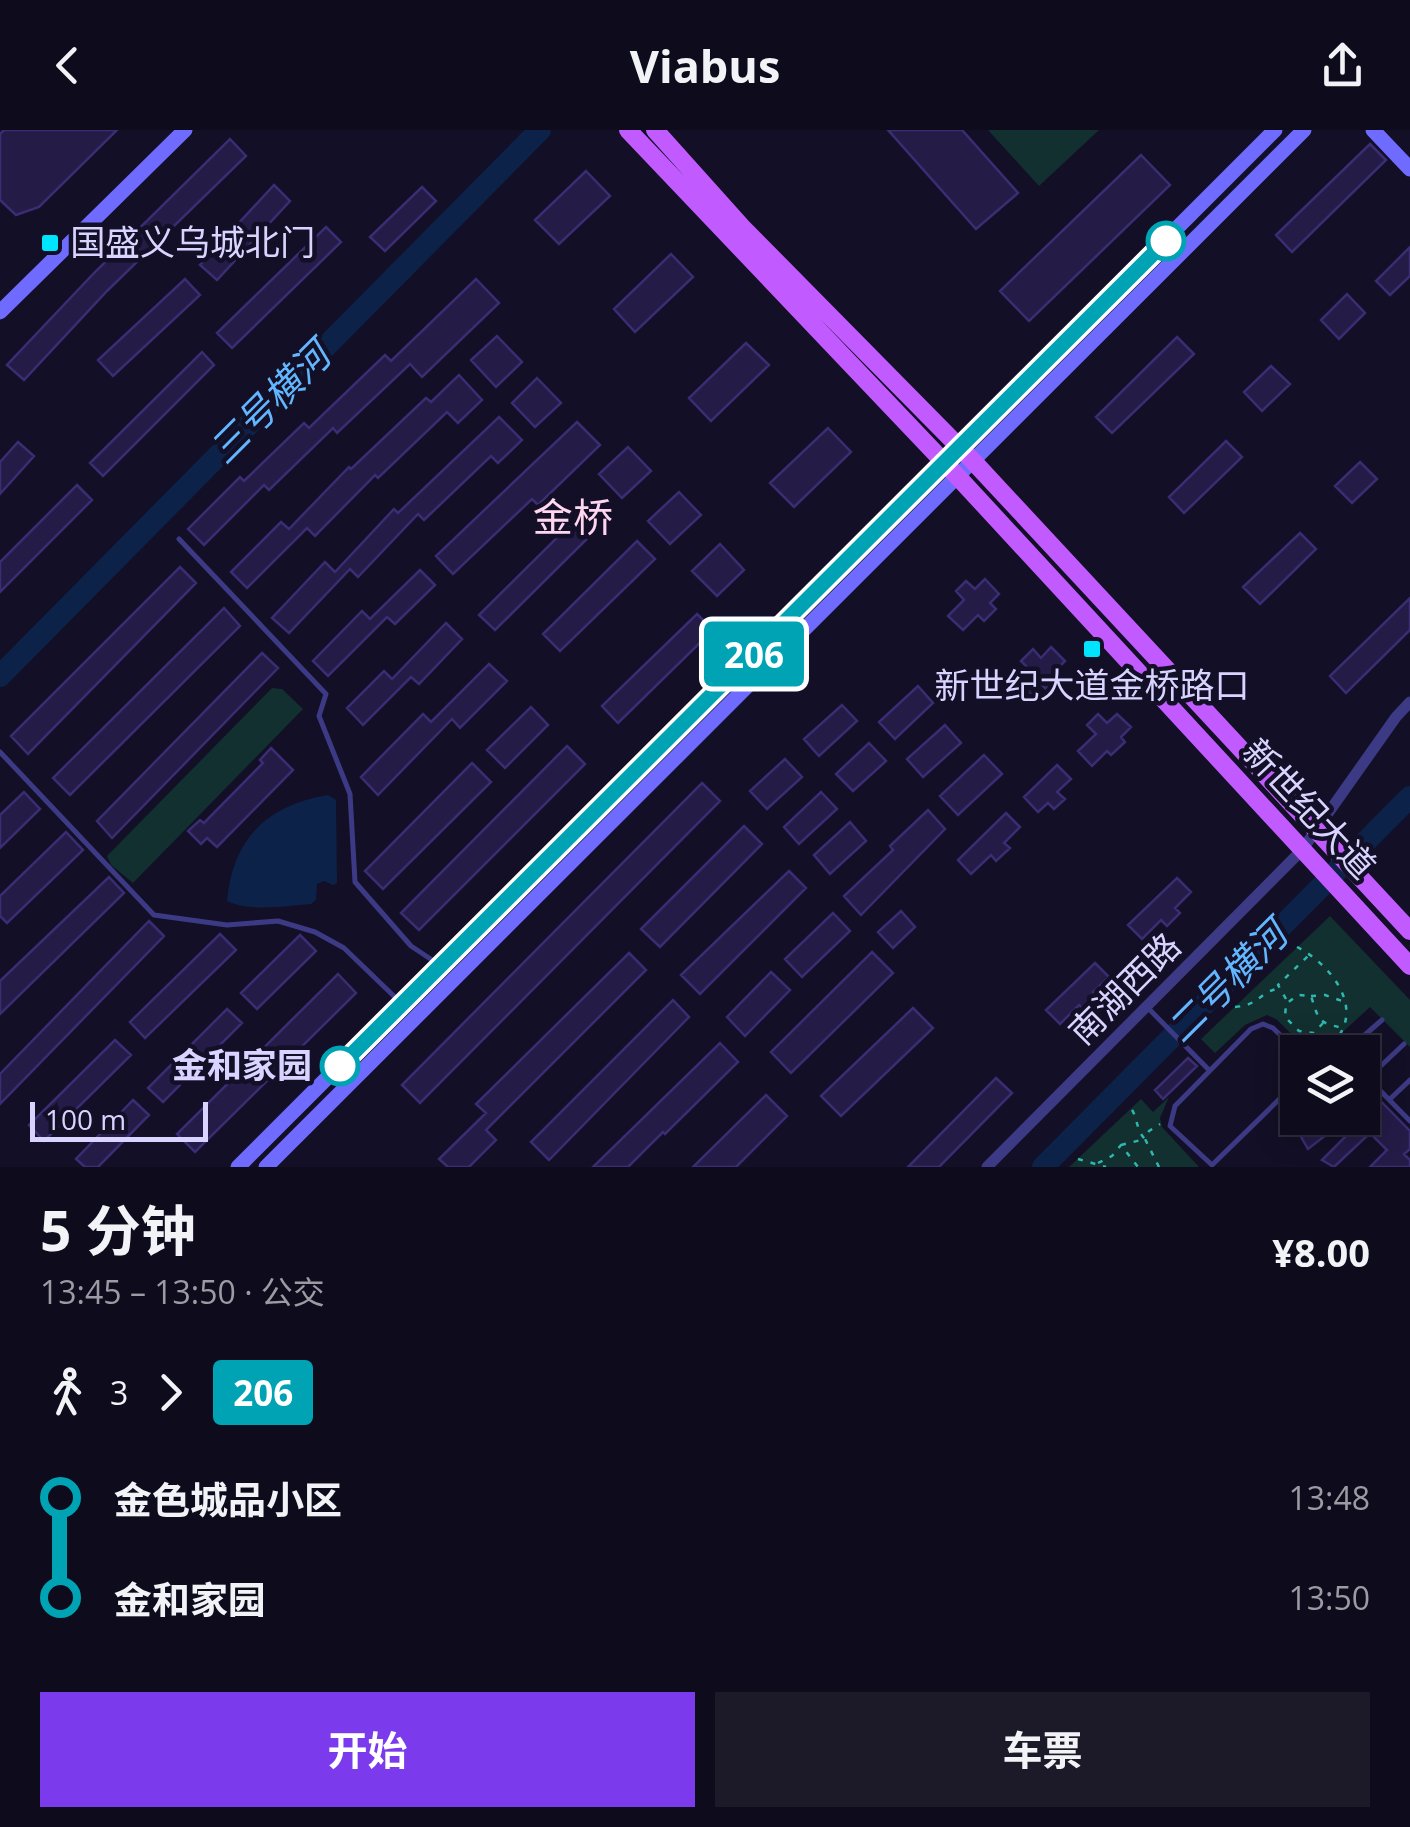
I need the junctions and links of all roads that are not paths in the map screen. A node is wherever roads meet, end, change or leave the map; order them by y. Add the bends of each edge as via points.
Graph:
1 (185, 130) edge
2 (628, 130) edge
3 (655, 130) edge
4 (1276, 130) edge
5 (1304, 130) edge
6 (1372, 130) edge
7 (1410, 169) edge
8 (0, 312) edge
9 (967, 455) junction
10 (952, 470) junction
11 (179, 539) dead end
12 (1410, 702) edge
13 (0, 752) edge
14 (1316, 830) junction
15 (1302, 850) junction
16 (1410, 931) edge
17 (441, 966) junction
18 (1410, 966) edge
19 (402, 1004) junction
20 (1148, 1007) junction
21 (1382, 1020) dead end
22 (1281, 1035) edge
23 (1364, 1035) edge
24 (1404, 1044) dead end
25 (1380, 1063) edge
26 (1209, 1070) junction
27 (1410, 1080) edge
28 (1380, 1090) edge
29 (1280, 1099) edge
30 (1389, 1099) junction
31 (1410, 1120) edge
32 (1211, 1166) edge
33 (238, 1167) edge
34 (266, 1167) edge
35 (987, 1167) edge

1 - 8 street
2 - 10 main road, 新世纪大道
3 - 9 main road, 新世纪大道
4 - 9 street
5 - 9 street
6 - 7 street
9 - 10 street
9 - 14 main road, 新世纪大道
10 - 15 main road, 新世纪大道
10 - 17 street
10 - 34 street
11 - 17 lane via 326,694 319,716 350,794 354,882 411,946
12 - 14 street, 南湖西路
13 - 19 lane via 154,915 227,926 278,921 314,932 344,948
14 - 15 street, 南湖西路
14 - 16 main road, 新世纪大道
15 - 18 main road, 新世纪大道
15 - 20 street, 南湖西路
17 - 19 street
19 - 33 street
20 - 26 lane
20 - 35 street, 南湖西路
21 - 23 lane
22 - 26 lane via 1263,1024 1251,1029
24 - 25 lane
26 - 32 lane via 1175,1106 1170,1126
27 - 30 lane
28 - 30 lane
29 - 32 lane
30 - 31 lane

